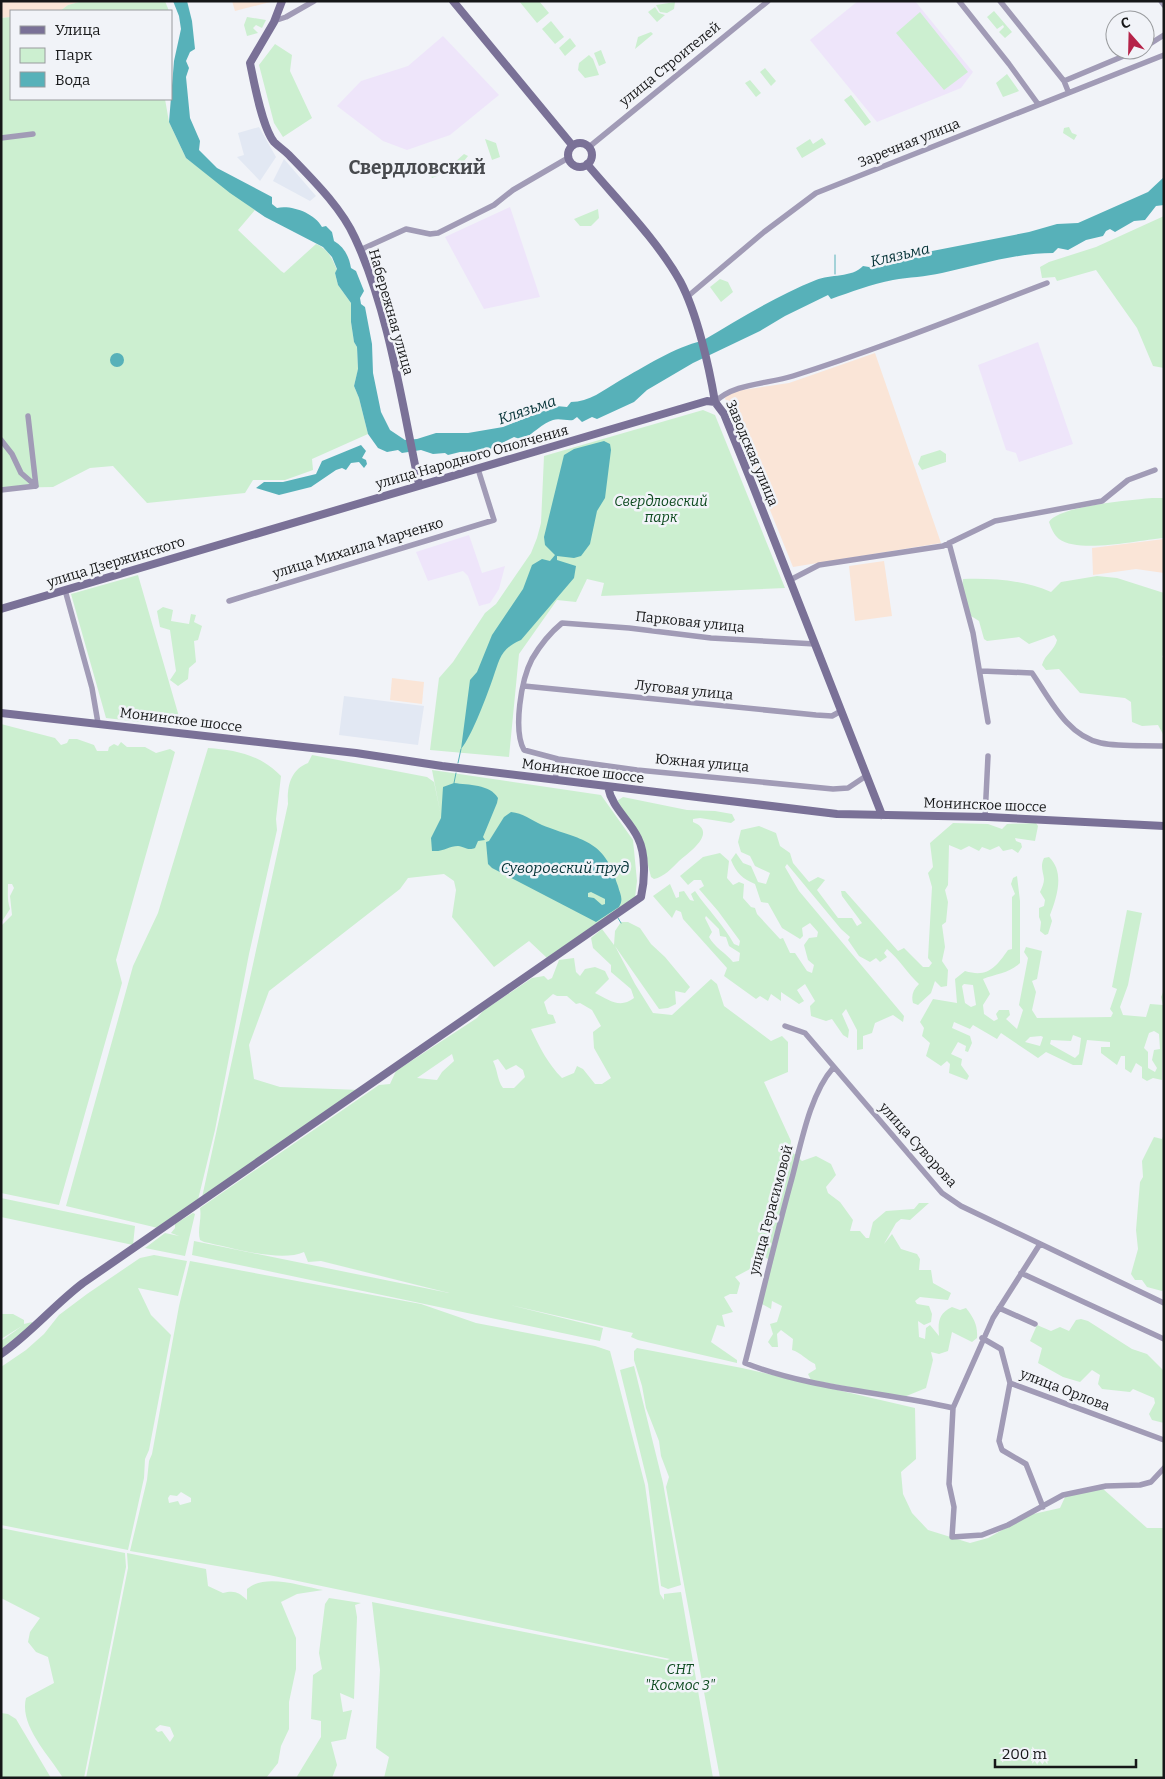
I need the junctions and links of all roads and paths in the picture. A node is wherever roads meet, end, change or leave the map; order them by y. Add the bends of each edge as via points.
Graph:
1 (282, 1) edge
2 (314, 1) edge
3 (453, 1) edge
4 (768, 1) edge
5 (958, 1) edge
6 (1000, 1) edge
7 (1161, 1) edge
8 (1164, 5) edge
9 (274, 21) junction
10 (1164, 54) edge
11 (1114, 60) edge
12 (1064, 81) junction
13 (1068, 91) junction
14 (1038, 104) junction
15 (33, 134) dead end
16 (1, 138) edge
17 (572, 145) junction
18 (589, 146) junction
19 (568, 158) junction
20 (587, 164) junction
21 (360, 250) junction
22 (1048, 283) dead end
23 (687, 297) junction
24 (715, 402) junction
25 (28, 416) dead end
26 (1, 440) edge
27 (478, 469) junction
28 (1155, 470) dead end
29 (419, 484) junction
30 (36, 486) junction
31 (1, 490) edge
32 (237, 539) joint
33 (949, 542) junction
34 (790, 580) junction
35 (65, 590) junction
36 (229, 601) dead end
37 (1, 609) edge
38 (815, 644) junction
39 (981, 671) junction
40 (524, 686) junction
41 (841, 711) junction
42 (1, 713) edge
43 (988, 722) dead end
44 (98, 723) junction
45 (1164, 746) edge
46 (988, 756) dead end
47 (558, 759) junction
48 (866, 776) junction
49 (554, 780) junction
50 (608, 787) junction
51 (882, 815) junction
52 (985, 817) junction
53 (1164, 826) edge
54 (785, 1026) dead end
55 (833, 1068) junction
56 (1040, 1244) junction
57 (1021, 1273) junction
58 (1164, 1304) edge
59 (999, 1308) junction
60 (1035, 1324) dead end
61 (982, 1338) junction
62 (1164, 1339) edge
63 (1, 1354) edge
64 (1010, 1382) junction
65 (953, 1408) junction
66 (1164, 1440) edge
67 (1164, 1468) edge
68 (1043, 1508) junction

1 - 9 street
2 - 9 street
3 - 17 street
4 - 18 street, улица Строителей
5 - 14 street
6 - 12 street
7 - 8 street
9 - 21 street, Набережная улица via 250,63 266,125 274,142 320,187 354,235
10 - 13 street, Заречная улица
11 - 12 street
12 - 13 street
13 - 14 street, Заречная улица
14 - 23 street, Заречная улица via 816,193
15 - 16 street
17 - 18 street via 582,143
17 - 19 street
18 - 20 street via 592,158
19 - 20 street via 578,167
19 - 21 street via 494,205 438,233 406,229
20 - 23 street via 663,256
21 - 29 street, Набережная улица via 386,334
22 - 24 street, Заводская улица via 914,335 768,383 736,388
23 - 24 street
24 - 27 street, улица Народного Ополчения via 707,400
24 - 34 street, Заводская улица via 724,414
25 - 30 street
26 - 30 street via 21,473
27 - 29 street, улица Народного Ополчения
27 - 36 street, улица Михаила Марченко via 494,520
28 - 33 street via 1128,480 1102,501 995,521
29 - 32 street, улица Народного Ополчения
30 - 31 street
32 - 35 street, улица Дзержинского
33 - 34 street via 943,546 819,566
33 - 39 street
34 - 38 street, Заводская улица
35 - 37 street, улица Дзержинского
35 - 44 street via 92,688
38 - 40 street, Парковая улица via 711,638 562,623 532,660
38 - 41 street, Заводская улица
39 - 43 street
39 - 45 street via 1032,673 1066,722 1090,740 1102,744
40 - 41 street, Луговая улица via 816,715 832,716
40 - 47 street, Южная улица via 517,729 519,742 524,750 533,754
41 - 48 street, Заводская улица
42 - 44 street, Монинское шоссе
44 - 49 street, Монинское шоссе
46 - 52 street
47 - 48 street, Южная улица via 832,789 848,788
47 - 49 street
48 - 51 street, Заводская улица
49 - 50 street, Монинское шоссе
50 - 51 street, Монинское шоссе via 837,814
50 - 63 street via 612,803 638,838 643,876 641,897 83,1283
51 - 52 street, Монинское шоссе
52 - 53 street, Монинское шоссе
54 - 55 street, улица Суворова via 805,1033
55 - 56 street, улица Суворова via 942,1193 961,1206
55 - 65 street, улица Герасимовой via 814,1102 799,1150 745,1363 812,1382
56 - 57 street
56 - 58 street, улица Суворова
57 - 59 street
57 - 62 street
59 - 60 street
59 - 61 street
61 - 64 street, улица Орлова via 1001,1349
61 - 65 street
64 - 66 street, улица Орлова
64 - 68 street via 999,1441 1002,1450 1026,1464
65 - 68 street via 949,1484 954,1507 952,1537 982,1535
67 - 68 street via 1150,1482 1106,1486 1063,1495

